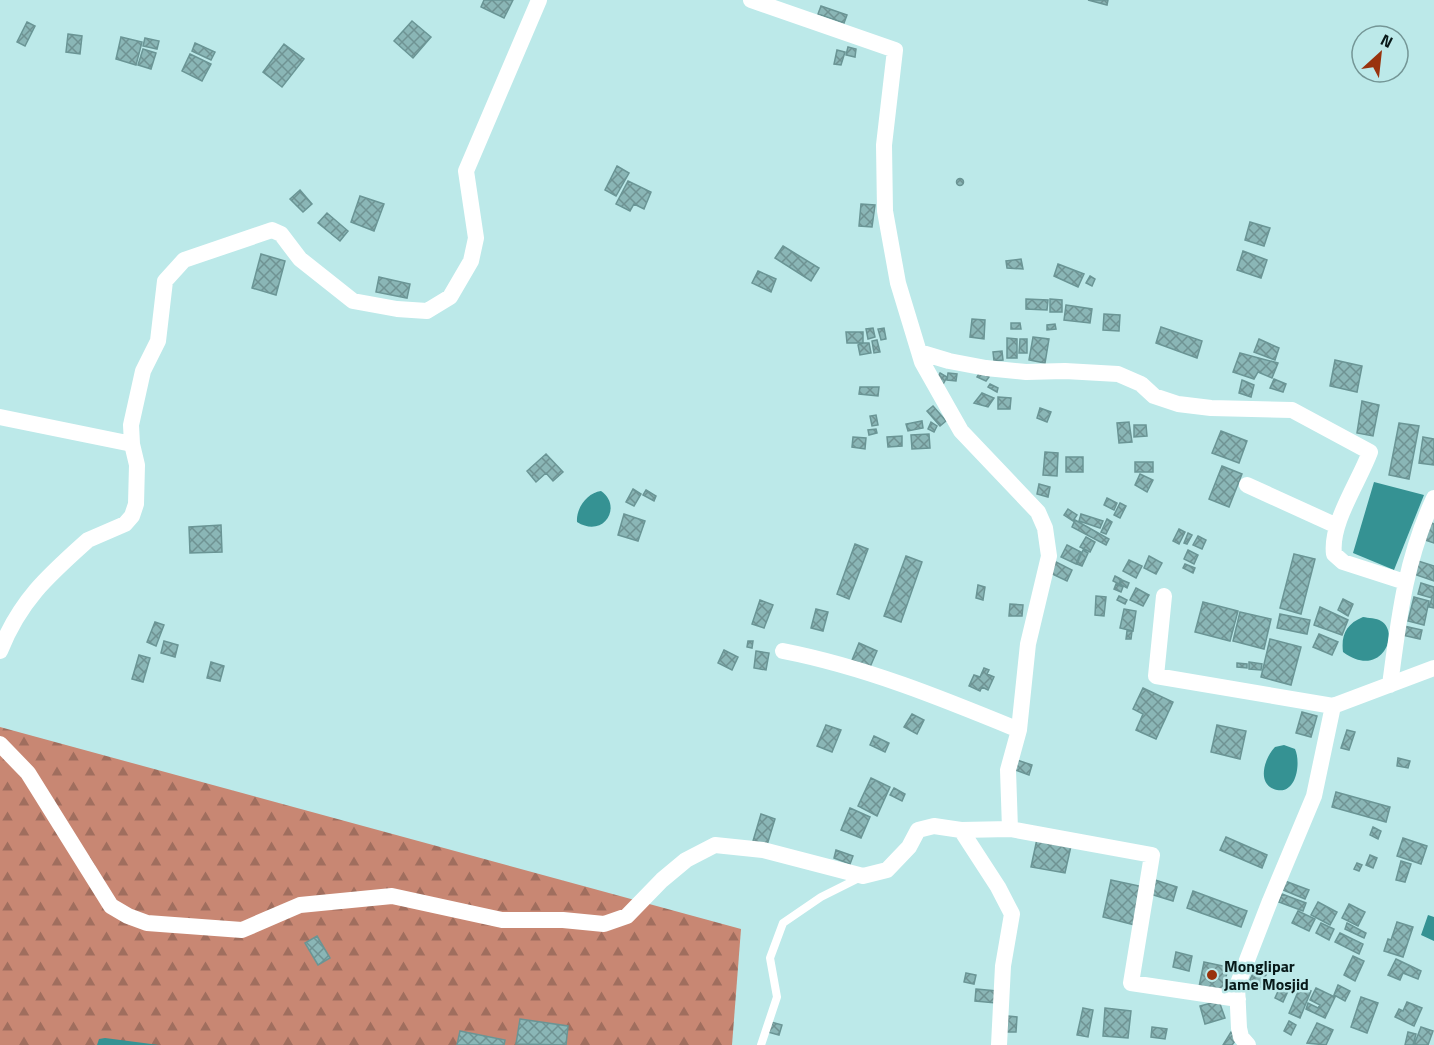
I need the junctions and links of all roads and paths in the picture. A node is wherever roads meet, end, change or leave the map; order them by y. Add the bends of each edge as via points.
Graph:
1 (539, 0) edge
2 (751, 0) edge
3 (919, 352) junction
4 (0, 417) edge
5 (132, 444) junction
6 (1247, 485) dead end
7 (1434, 498) edge
8 (1337, 526) junction
9 (1405, 582) junction
10 (1164, 596) dead end
11 (0, 651) edge
12 (783, 651) dead end
13 (1434, 668) edge
14 (1390, 685) junction
15 (1333, 706) junction
16 (1019, 730) junction
17 (0, 744) edge
18 (1010, 829) junction
19 (961, 830) junction
20 (863, 876) junction
21 (1238, 999) junction
22 (1242, 1042) edge
23 (761, 1045) edge
24 (999, 1045) edge

1 - 5 street via 466,171 476,238 471,261 450,297 427,311 353,301 300,259 281,234 272,230 184,260 165,282 158,341 143,371 131,425
2 - 3 street via 895,50 884,145 885,211 898,284
3 - 8 street via 986,368 1118,374 1141,384 1154,396 1178,404 1292,410 1371,452
3 - 16 street via 961,431 1038,512 1045,528 1049,556 1028,644
4 - 5 street
5 - 11 street via 137,465 132,516 125,524 88,540 40,584 18,613
6 - 8 street
7 - 9 street via 1419,530
8 - 9 street via 1334,554 1343,562
9 - 14 street
10 - 15 street via 1156,676
12 - 16 street via 907,684
13 - 14 street
14 - 15 street
15 - 21 street via 1314,796 1238,986
16 - 18 street via 1008,770
17 - 20 street via 28,773 111,906 147,923 242,930 300,905 392,896 502,920 604,924 627,916 686,860 716,845 763,850
18 - 19 street
18 - 21 street via 1152,855 1131,983
19 - 20 street via 934,826 918,830 888,870
19 - 24 street via 1012,914 1003,966
20 - 23 lane via 821,897 783,923 770,958 777,997
21 - 22 street

